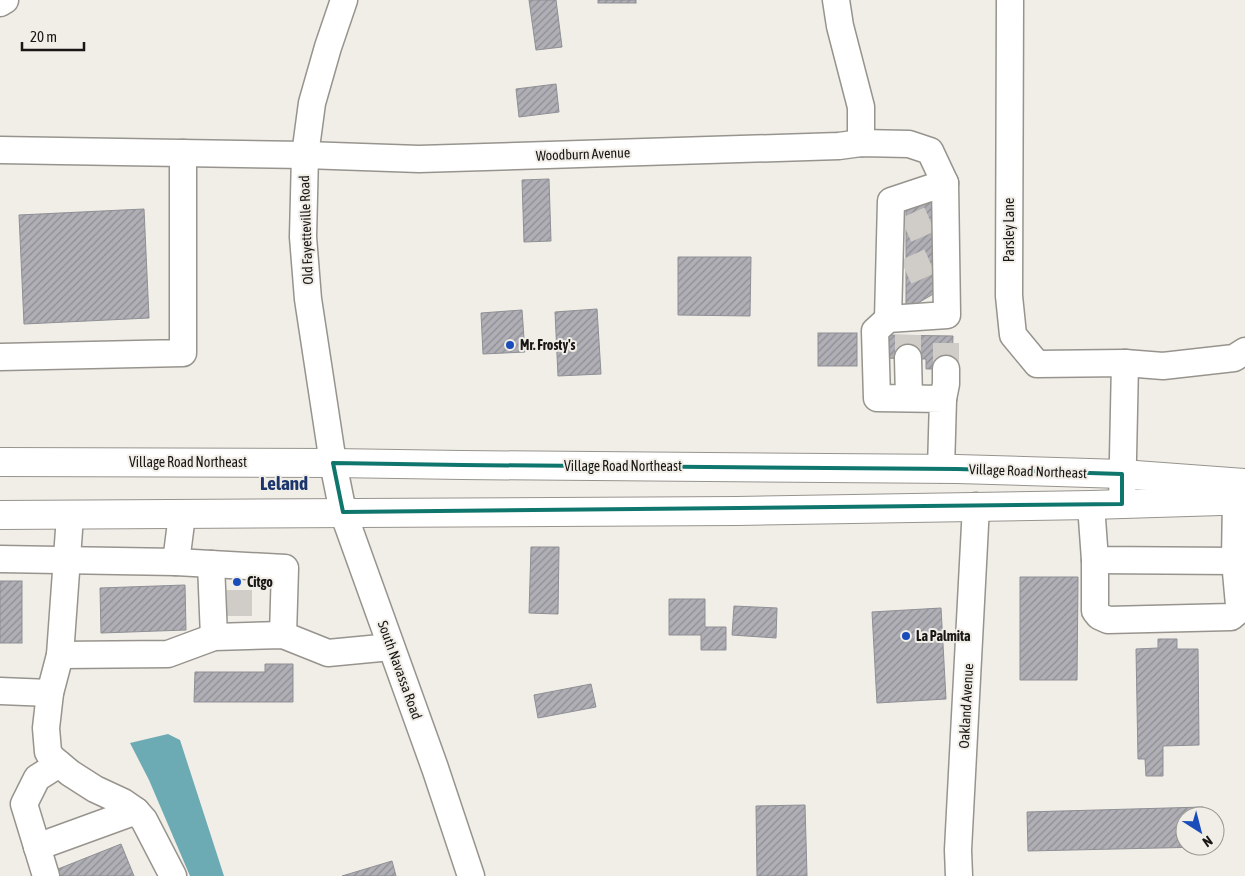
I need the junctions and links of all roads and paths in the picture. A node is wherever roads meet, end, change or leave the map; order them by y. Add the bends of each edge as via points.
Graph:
1 (5, 0) edge
2 (344, 0) edge
3 (836, 0) edge
4 (1010, 0) edge
5 (0, 2) edge
6 (861, 143) junction
7 (0, 150) edge
8 (183, 153) junction
9 (305, 155) junction
10 (945, 182) junction
11 (903, 332) junction
12 (1245, 351) edge
13 (0, 357) edge
14 (1125, 363) junction
15 (946, 369) tunnel mouth
16 (909, 398) junction
17 (943, 399) junction
18 (0, 462) edge
19 (333, 463) junction
20 (941, 469) junction
21 (1122, 474) junction
22 (1242, 493) edge
23 (1122, 504) junction
24 (1091, 505) junction
25 (976, 506) junction
26 (343, 512) junction
27 (0, 515) edge
28 (182, 515) junction
29 (70, 516) junction
30 (0, 560) edge
31 (67, 560) junction
32 (1095, 560) junction
33 (1235, 561) junction
34 (176, 562) junction
35 (211, 564) junction
36 (283, 635) junction
37 (214, 637) junction
38 (391, 647) junction
39 (60, 655) junction
40 (0, 691) edge
41 (50, 694) junction
42 (59, 764) junction
43 (136, 811) junction
44 (37, 847) junction
45 (46, 876) edge
46 (173, 876) edge
47 (471, 876) edge
48 (958, 876) edge

1 - 5 street
2 - 9 street, Old Fayetteville Road via 312,103
3 - 6 street via 862,107
4 - 14 street, Parsley Lane via 1009,296 1013,335 1037,364
6 - 9 street, Woodburn Avenue via 419,159
6 - 10 street, Woodburn Avenue via 909,144 930,151
7 - 8 street, Woodburn Avenue
8 - 9 street, Woodburn Avenue
8 - 13 street via 183,353
9 - 19 street, Old Fayetteville Road via 303,237 308,299
10 - 11 street via 940,215 946,325
10 - 11 street via 891,201 898,233
11 - 16 street
11 - 16 street via 875,331 877,398
12 - 14 street, Parsley Lane via 1234,358 1163,366
14 - 21 street
15 - 17 street
16 - 17 street
17 - 20 street
18 - 19 main road, Village Road Northeast
19 - 20 main road, Village Road Northeast
19 - 26 street, South Navassa Road
20 - 21 main road, Village Road Northeast
21 - 22 main road, Village Road Northeast
21 - 23 street
22 - 23 main road
22 - 33 street
23 - 24 main road
24 - 25 main road
24 - 32 street
25 - 26 main road via 669,512
25 - 48 street, Oakland Avenue
26 - 28 main road
26 - 38 street, South Navassa Road
27 - 29 main road
28 - 29 main road
28 - 34 street
29 - 31 street
30 - 31 street
31 - 34 street
31 - 39 street
32 - 33 street
32 - 33 street via 1095,611 1108,620 1231,617 1239,605
34 - 35 street
35 - 36 street via 285,568 274,603
35 - 37 street via 219,603
36 - 37 street
36 - 38 street via 328,653
37 - 39 street via 168,654
38 - 47 street, South Navassa Road
39 - 41 street
40 - 41 street
41 - 42 street via 46,742 48,752
42 - 43 street
42 - 44 street via 36,778 24,804
43 - 44 street
43 - 46 street via 144,820
44 - 45 street

